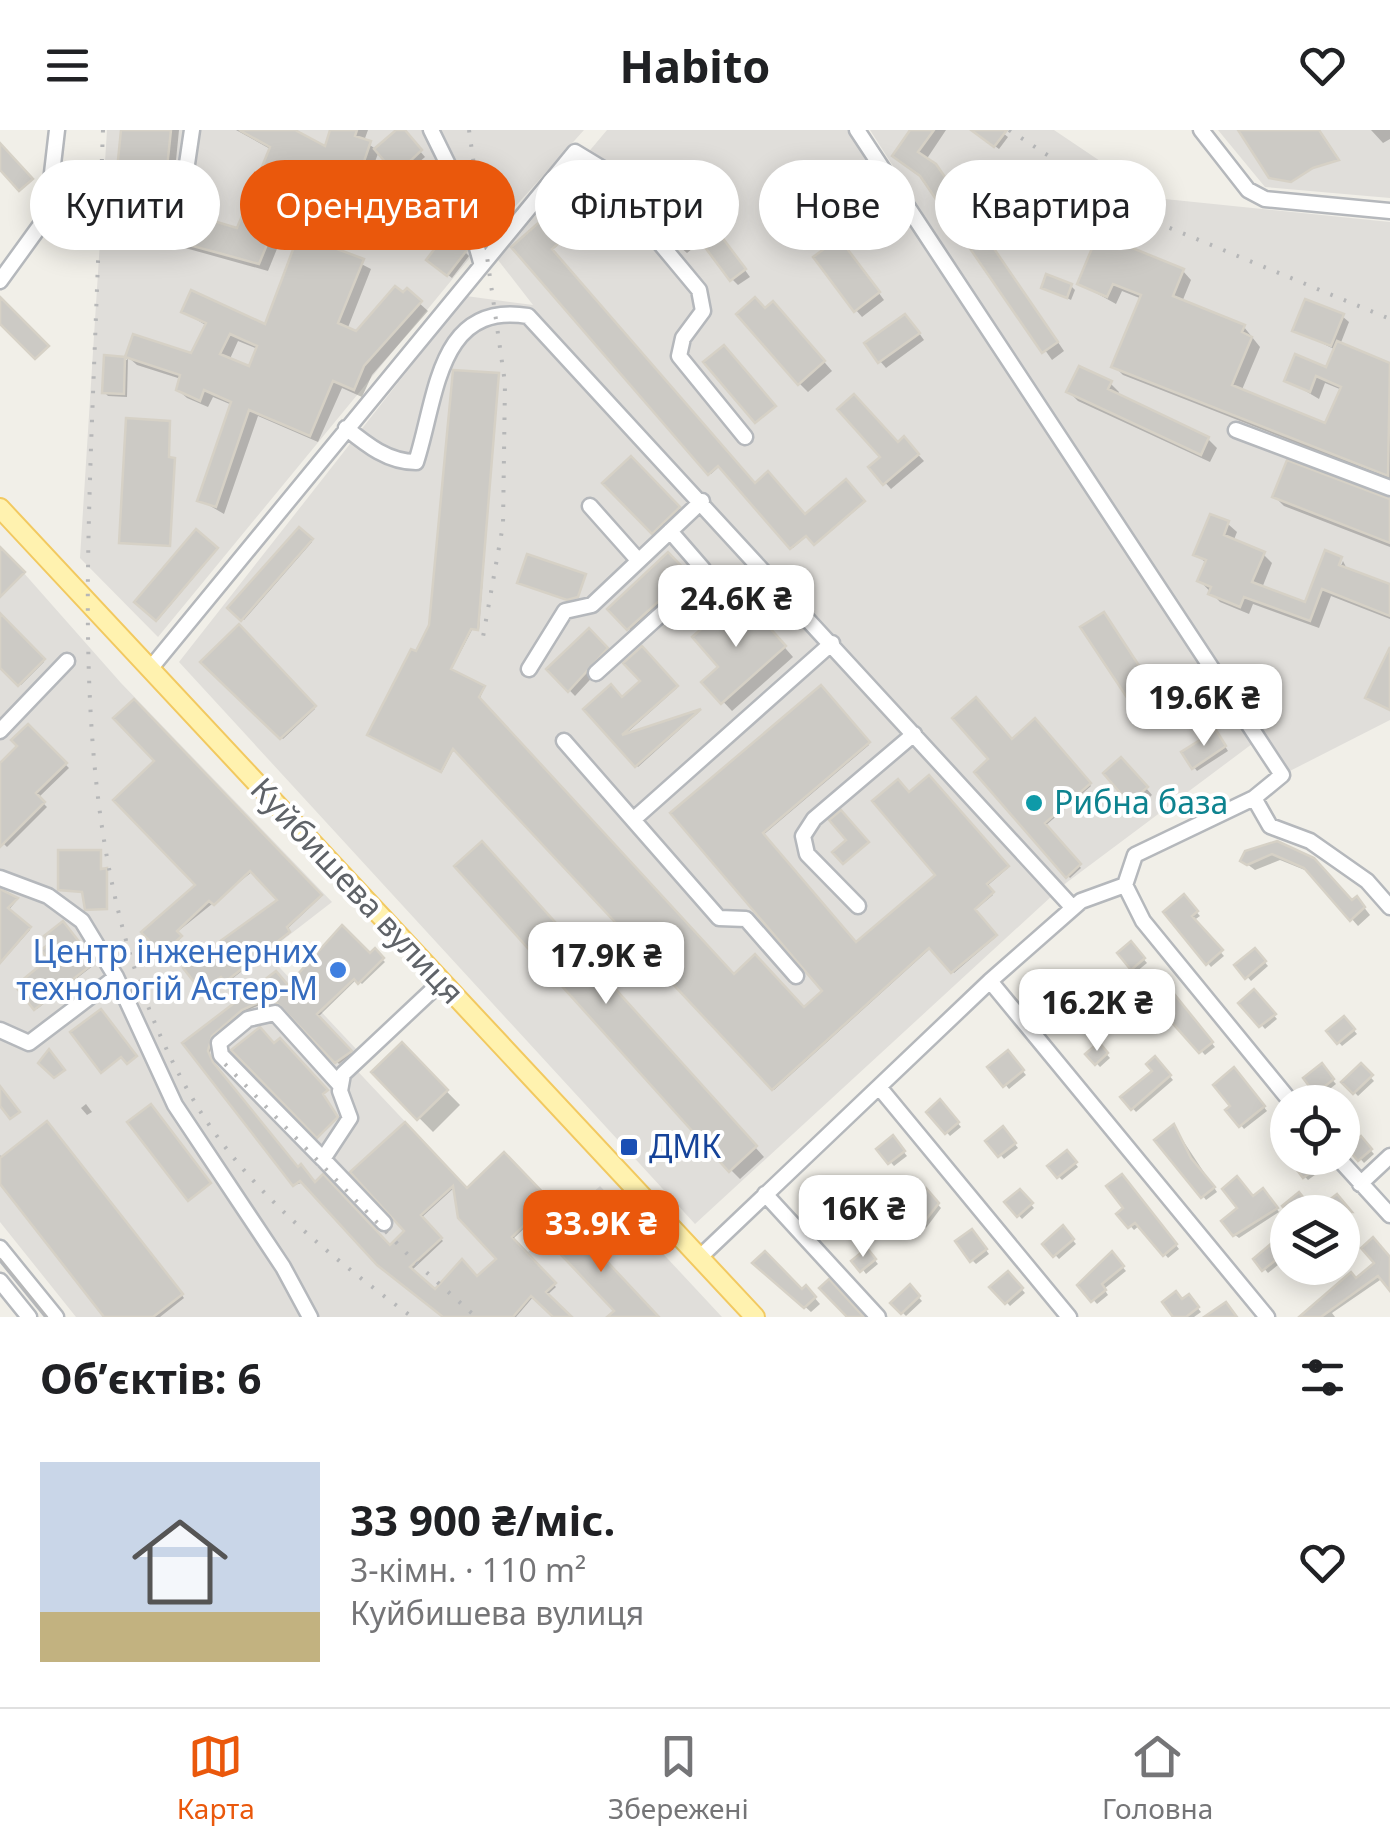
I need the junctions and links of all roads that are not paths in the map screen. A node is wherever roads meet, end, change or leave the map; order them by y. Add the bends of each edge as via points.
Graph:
1 (57, 130) edge
2 (192, 130) edge
3 (431, 130) edge
4 (858, 130) edge
5 (1201, 130) edge
6 (188, 160) edge
7 (1390, 211) edge
8 (480, 262) junction
9 (0, 281) edge
10 (346, 428) junction
11 (1236, 430) dead end
12 (744, 437) dead end
13 (1390, 488) edge
14 (702, 501) junction
15 (590, 506) dead end
16 (0, 508) edge
17 (670, 531) junction
18 (638, 560) junction
19 (832, 643) junction
20 (68, 662) dead end
21 (150, 669) junction
22 (529, 669) dead end
23 (596, 673) dead end
24 (0, 732) edge
25 (914, 734) junction
26 (564, 741) dead end
27 (1254, 798) junction
28 (634, 819) junction
29 (0, 878) edge
30 (1125, 885) junction
31 (858, 906) dead end
32 (1073, 908) junction
33 (1390, 908) edge
34 (796, 976) dead end
35 (116, 977) junction
36 (442, 981) junction
37 (990, 981) junction
38 (0, 1030) edge
39 (339, 1084) junction
40 (1277, 1085) edge
41 (878, 1087) junction
42 (1390, 1156) edge
43 (323, 1159) junction
44 (1352, 1175) edge
45 (1360, 1184) junction
46 (765, 1194) junction
47 (1390, 1215) edge
48 (384, 1223) dead end
49 (0, 1248) edge
50 (700, 1258) junction
51 (0, 1281) edge
52 (29, 1317) edge
53 (56, 1317) edge
54 (310, 1317) edge
55 (755, 1317) edge
56 (878, 1317) edge
57 (1070, 1317) edge
58 (1268, 1317) edge

1 - 9 street via 47,216
2 - 6 street
3 - 8 street via 460,192
4 - 27 street via 1282,775
5 - 7 street via 1248,190 1265,199
8 - 10 street
8 - 12 street via 575,152 608,172 698,290 703,311 679,356
10 - 14 street via 369,447 416,462 438,375 467,327 496,312 528,316
10 - 21 street
11 - 13 street
14 - 17 street
14 - 19 street
15 - 18 street
16 - 21 main road, Куйбишева вулиця
17 - 18 street
17 - 23 street via 704,569 701,578
18 - 22 street via 592,604 565,611
19 - 25 street
19 - 28 street
20 - 24 street
21 - 36 main road, Куйбишева вулиця
25 - 31 street via 802,836 807,854
25 - 32 street
26 - 28 street
27 - 30 street via 1135,855
27 - 33 street via 1270,826 1310,841
28 - 34 street via 720,918 746,919
29 - 35 street via 48,896 82,921
30 - 32 street
30 - 40 street via 1143,921
32 - 37 street
35 - 38 street via 29,1043
35 - 54 street via 175,1105
36 - 39 street
36 - 50 main road, Куйбишева вулиця
37 - 41 street
37 - 58 street
39 - 43 street via 350,1118
39 - 43 street via 275,1013 248,1020 219,1043 220,1054
41 - 46 street
41 - 57 street
42 - 45 street
43 - 48 street
44 - 45 street
45 - 47 street
46 - 50 street
46 - 56 street
49 - 53 street
50 - 55 main road, Куйбишева вулиця
51 - 52 street

